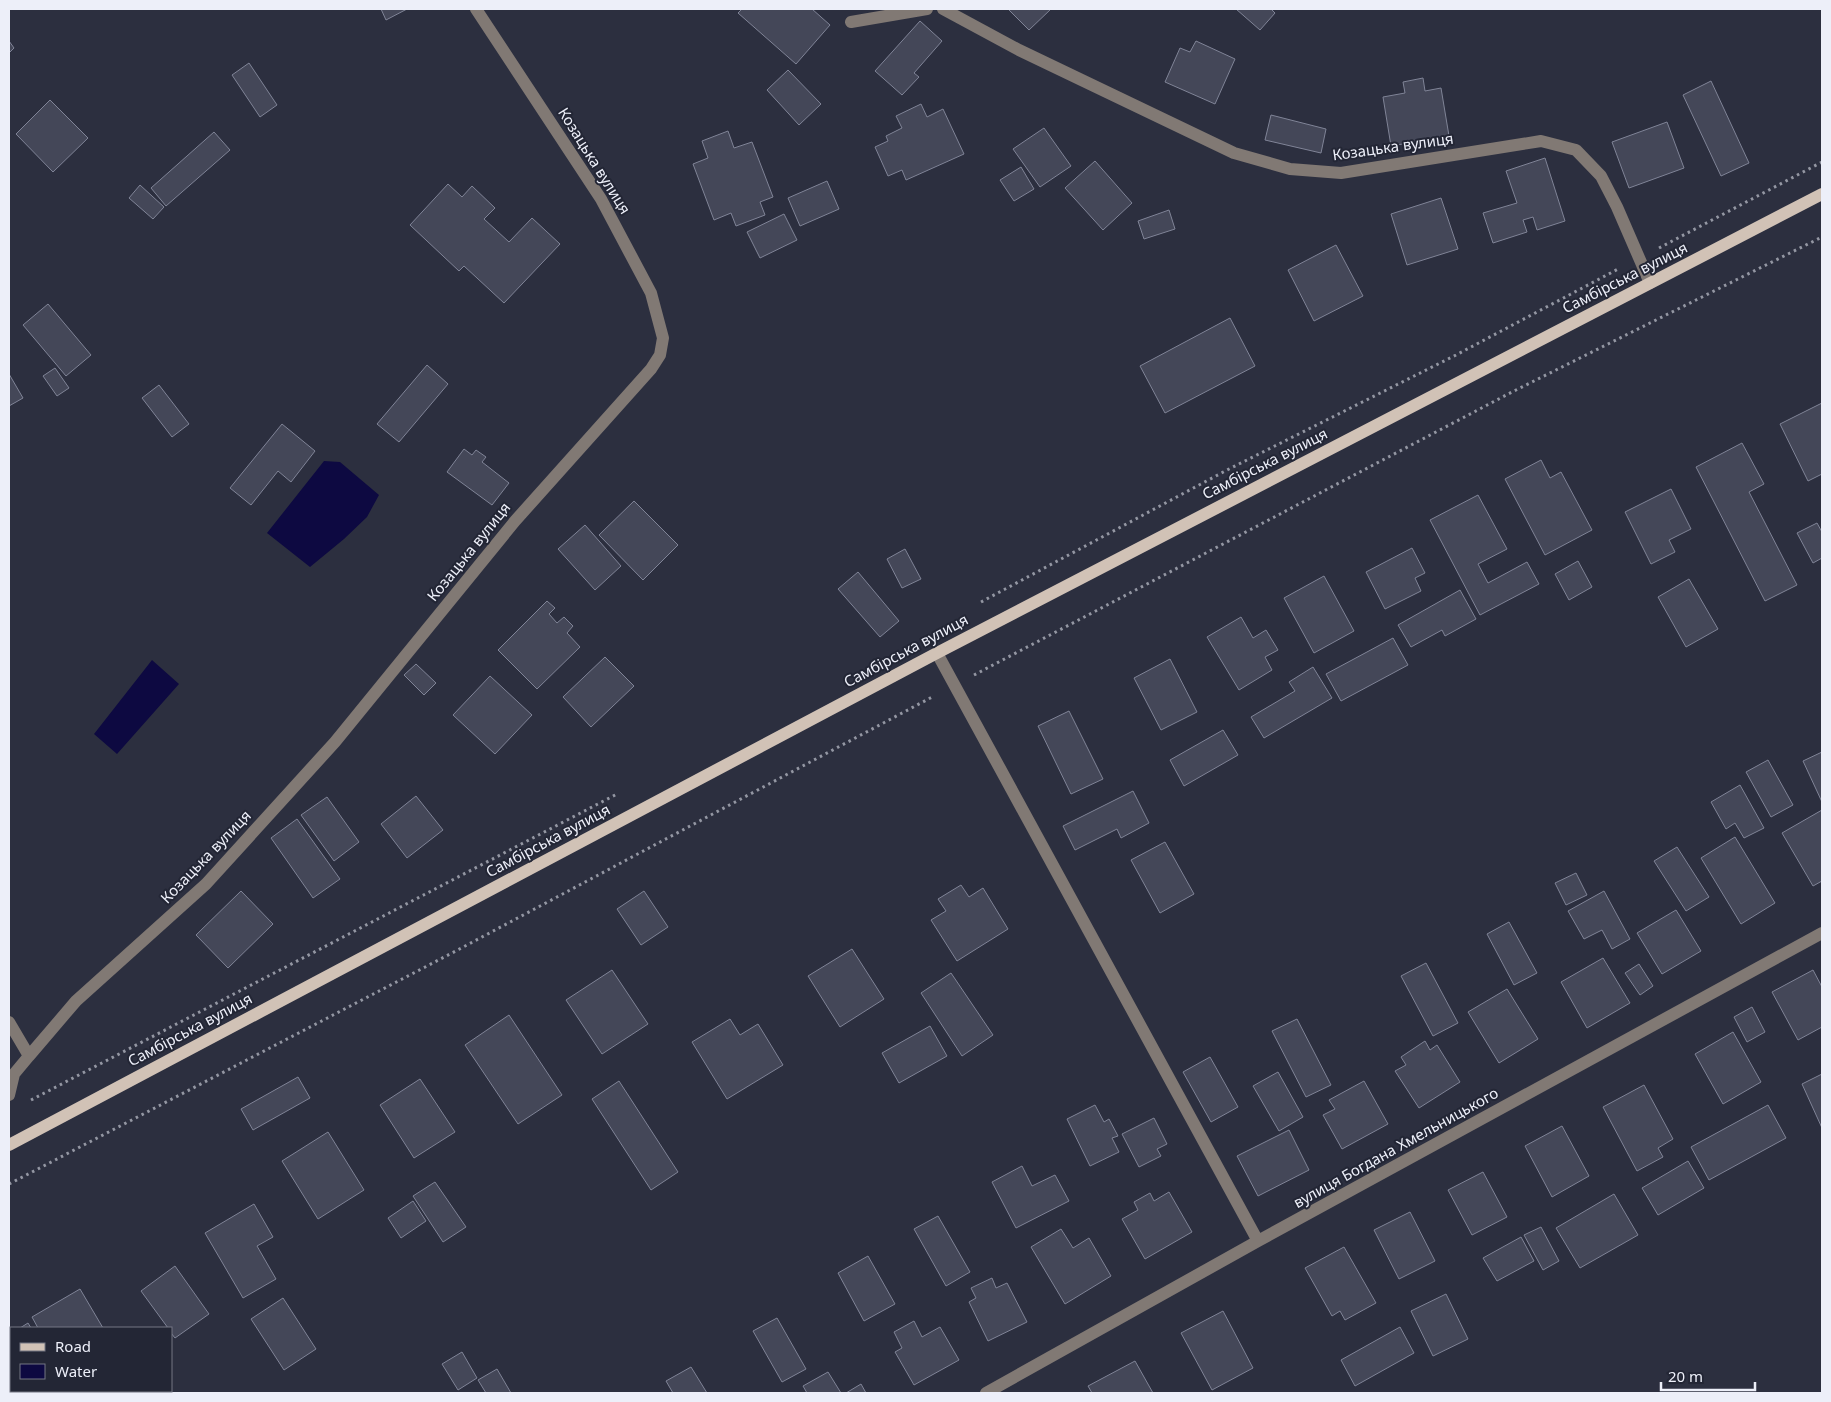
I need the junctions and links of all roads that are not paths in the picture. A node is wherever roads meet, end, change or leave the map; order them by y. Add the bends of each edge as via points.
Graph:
1 (476, 9) edge
2 (927, 9) edge
3 (943, 9) edge
4 (851, 22) dead end
5 (1822, 194) edge
6 (1650, 283) junction
7 (937, 653) junction
8 (1822, 933) edge
9 (9, 1022) edge
10 (29, 1056) junction
11 (9, 1095) edge
12 (9, 1144) edge
13 (1258, 1241) junction
14 (986, 1393) edge

1 - 10 street, Козацька вулиця via 601,199 647,284 663,338 660,355 515,521 336,742 206,884 76,1001
2 - 4 street
3 - 6 street, Козацька вулиця via 1019,50 1234,153 1290,169 1340,173 1541,141 1576,150 1601,176
5 - 6 main road, Самбірська вулиця
6 - 7 main road, Самбірська вулиця
7 - 12 main road, Самбірська вулиця
7 - 13 street
8 - 13 street, вулиця Богдана Хмельницького
9 - 10 street
10 - 11 street via 14,1074
13 - 14 street, вулиця Богдана Хмельницького

